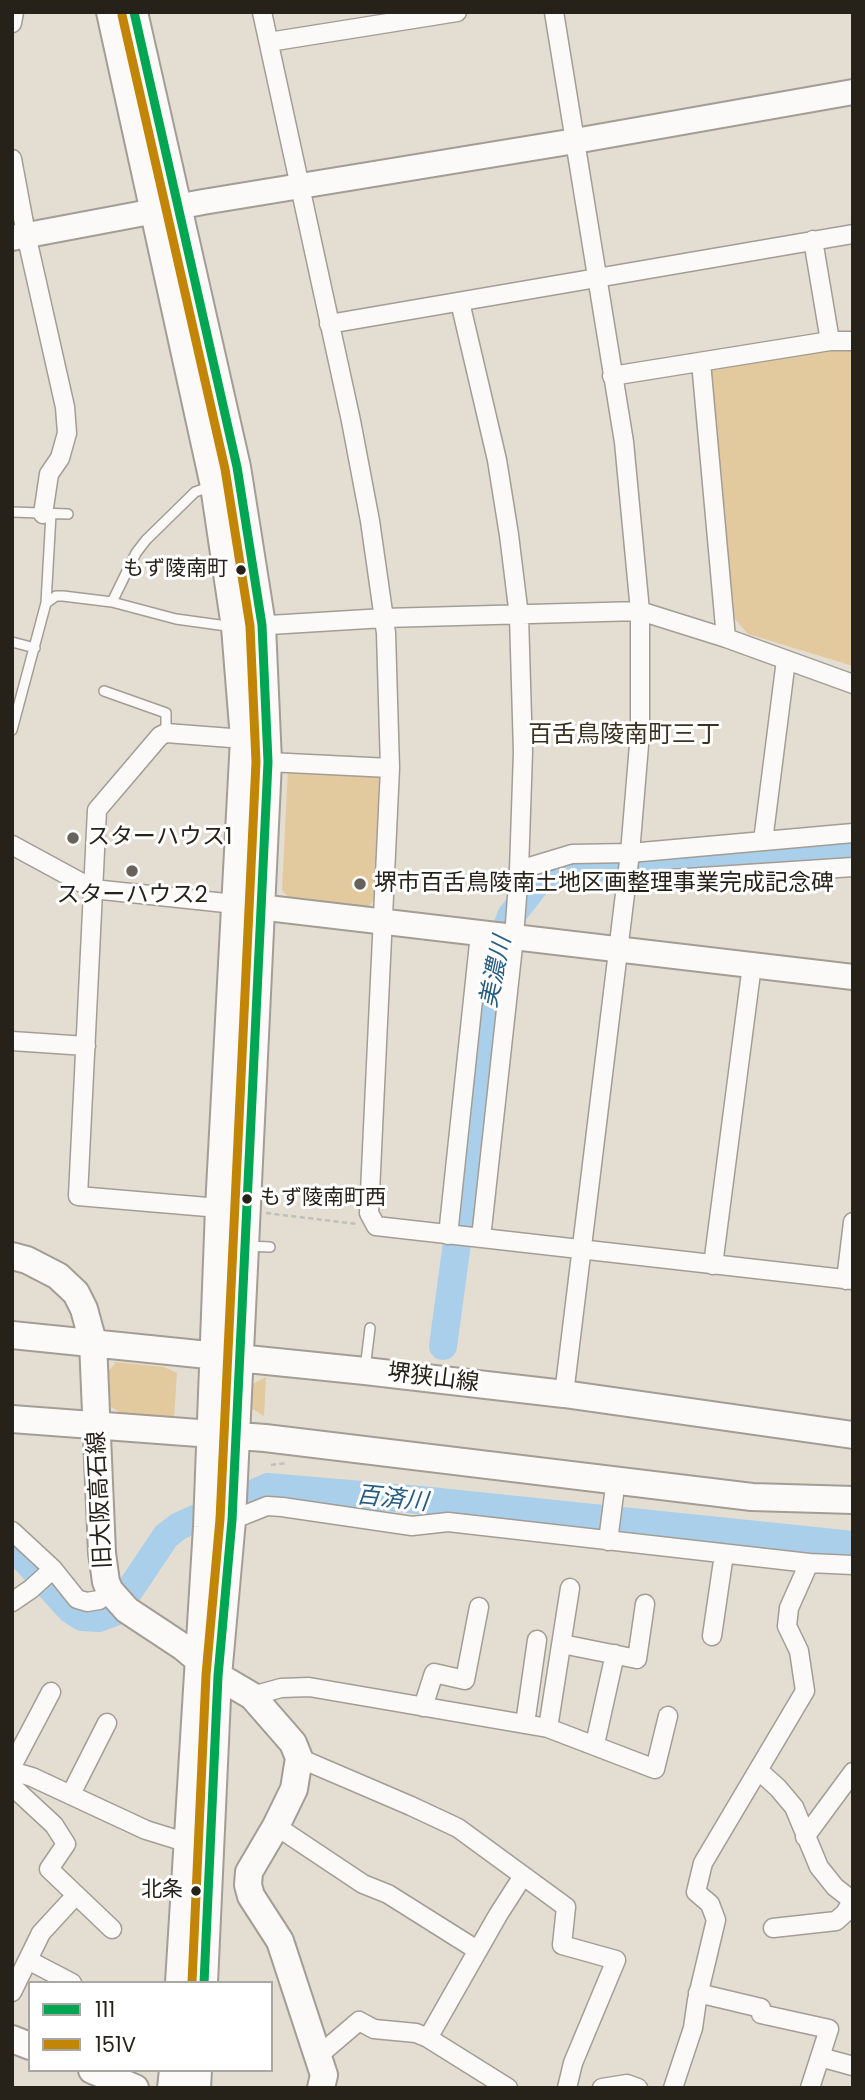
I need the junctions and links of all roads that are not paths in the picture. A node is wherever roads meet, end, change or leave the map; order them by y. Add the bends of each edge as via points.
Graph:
1 (14, 12) edge
2 (110, 12) edge
3 (134, 12) edge
4 (262, 12) edge
5 (457, 12) edge
6 (554, 12) edge
7 (12, 23) edge
8 (269, 42) junction
9 (853, 92) edge
10 (575, 141) junction
11 (12, 159) edge
12 (299, 186) junction
13 (166, 209) junction
14 (853, 234) edge
15 (19, 236) edge
16 (813, 240) junction
17 (597, 278) junction
18 (460, 302) junction
19 (329, 324) junction
20 (830, 341) junction
21 (853, 341) edge
22 (701, 362) junction
23 (612, 376) junction
24 (214, 486) junction
25 (12, 512) edge
26 (47, 514) junction
27 (68, 514) dead end
28 (111, 602) junction
29 (46, 603) junction
30 (640, 611) junction
31 (519, 615) junction
32 (384, 618) junction
33 (262, 625) junction
34 (235, 627) junction
35 (726, 638) junction
36 (12, 642) edge
37 (35, 648) junction
38 (786, 660) junction
39 (853, 684) edge
40 (104, 691) dead end
41 (12, 730) edge
42 (166, 733) junction
43 (244, 739) junction
44 (268, 762) junction
45 (390, 768) junction
46 (853, 834) edge
47 (763, 841) junction
48 (12, 845) edge
49 (630, 853) junction
50 (853, 867) edge
51 (519, 870) junction
52 (626, 882) junction
53 (93, 889) junction
54 (235, 904) junction
55 (262, 908) junction
56 (384, 922) junction
57 (480, 934) junction
58 (513, 937) junction
59 (618, 949) junction
60 (752, 965) junction
61 (853, 977) edge
62 (12, 1041) edge
63 (86, 1046) junction
64 (219, 1208) junction
65 (853, 1222) edge
66 (450, 1235) junction
67 (477, 1238) junction
68 (581, 1250) junction
69 (12, 1256) edge
70 (713, 1265) junction
71 (849, 1280) edge
72 (370, 1328) dead end
73 (12, 1335) edge
74 (93, 1342) junction
75 (212, 1354) junction
76 (239, 1357) junction
77 (365, 1371) junction
78 (564, 1394) junction
79 (12, 1419) edge
80 (97, 1425) junction
81 (209, 1434) junction
82 (853, 1435) edge
83 (236, 1436) junction
84 (617, 1479) junction
85 (853, 1500) edge
86 (219, 1512) junction
87 (12, 1531) edge
88 (608, 1537) junction
89 (724, 1554) junction
90 (809, 1563) junction
91 (853, 1565) edge
92 (53, 1569) junction
93 (570, 1588) dead end
94 (116, 1598) junction
95 (12, 1602) edge
96 (645, 1604) dead end
97 (479, 1607) dead end
98 (712, 1636) dead end
99 (537, 1640) dead end
100 (562, 1644) junction
101 (615, 1654) junction
102 (209, 1667) junction
103 (51, 1692) dead end
104 (252, 1696) junction
105 (423, 1707) junction
106 (668, 1716) dead end
107 (107, 1723) dead end
108 (525, 1724) junction
109 (548, 1728) junction
110 (595, 1744) junction
111 (299, 1758) junction
112 (12, 1769) edge
113 (758, 1770) junction
114 (853, 1772) edge
115 (12, 1790) edge
116 (71, 1794) junction
117 (276, 1826) junction
118 (805, 1837) junction
119 (188, 1843) junction
120 (523, 1876) junction
121 (76, 1895) junction
122 (852, 1901) edge
123 (112, 1928) dead end
124 (773, 1928) dead end
125 (477, 1950) junction
126 (28, 1960) junction
127 (68, 1981) edge
128 (180, 1981) edge
129 (204, 1981) edge
130 (12, 1992) edge
131 (698, 1993) junction
132 (428, 2038) junction
133 (318, 2056) junction
134 (820, 2057) junction
135 (853, 2066) edge
136 (97, 2072) edge
137 (135, 2088) edge
138 (321, 2088) edge
139 (508, 2088) edge
140 (567, 2088) edge
141 (602, 2088) edge
142 (638, 2088) edge
143 (673, 2088) edge
144 (810, 2088) edge

1 - 7 street
2 - 13 main road
3 - 13 main road
4 - 8 street
5 - 8 street
6 - 10 street
8 - 12 street
9 - 10 street
10 - 12 street
10 - 17 street
11 - 15 street
12 - 13 street
12 - 19 street
13 - 15 street
13 - 24 main road
13 - 33 main road via 237,467
14 - 16 street
15 - 26 street via 65,407 67,433 60,458 49,474
16 - 17 street
16 - 20 street
17 - 18 street
17 - 23 street
18 - 19 street
18 - 31 street via 497,460
19 - 32 street via 368,509
20 - 21 street
20 - 22 street
22 - 23 street
22 - 35 street
23 - 30 street via 624,442
24 - 28 lane via 195,492 146,540
24 - 34 main road
25 - 26 lane
26 - 27 lane
26 - 29 lane
28 - 29 lane via 56,596
28 - 34 lane via 176,619
29 - 37 lane
30 - 31 street
30 - 35 street
30 - 49 street via 640,733
31 - 32 street
31 - 51 street via 523,752
32 - 33 street
32 - 45 street
33 - 34 street
33 - 44 main road
34 - 43 main road
35 - 38 street
36 - 37 lane
37 - 41 lane
38 - 39 street
38 - 47 street
40 - 42 lane via 166,713
42 - 43 street
42 - 53 street via 97,810
43 - 54 main road
44 - 45 street
44 - 55 main road
45 - 56 street
46 - 47 street
47 - 49 street
48 - 53 street
49 - 51 street via 572,854
49 - 52 street
50 - 52 street
51 - 58 street
52 - 59 street
53 - 54 street
53 - 63 street
54 - 55 street
54 - 64 main road
55 - 56 street
55 - 76 main road via 257,1246
56 - 57 street
56 - 66 street via 369,1213 376,1226
57 - 58 street
57 - 66 street
58 - 59 street
58 - 67 street
59 - 60 street
59 - 68 street
60 - 61 street
60 - 70 street
62 - 63 street
63 - 64 street via 78,1196
64 - 75 main road
65 - 71 street
66 - 67 street
67 - 68 street
68 - 70 street
68 - 78 street
69 - 74 main road, 旧大阪高石線 via 48,1270 76,1293
70 - 71 street
72 - 77 lane
73 - 74 main road, 堺狭山線
74 - 75 main road, 堺狭山線
74 - 80 main road, 旧大阪高石線
75 - 76 main road, 堺狭山線
75 - 81 main road
76 - 77 main road, 堺狭山線
76 - 83 main road
77 - 78 main road, 堺狭山線
78 - 82 main road, 堺狭山線
79 - 80 main road
80 - 81 main road
80 - 94 main road, 旧大阪高石線 via 98,1553
81 - 83 main road
81 - 86 main road
83 - 84 main road
83 - 86 main road
84 - 85 main road via 752,1497
84 - 88 street
86 - 88 street via 282,1507 412,1526 448,1522
86 - 102 main road
87 - 92 street
88 - 89 street
89 - 90 street
89 - 98 street
90 - 91 street
90 - 113 street via 789,1608 787,1626 799,1651 805,1691
92 - 94 street via 77,1599
92 - 95 street
93 - 100 street
94 - 102 main road
96 - 101 street via 637,1659
97 - 105 street via 465,1680 434,1673
99 - 108 street
100 - 101 street
100 - 109 street
101 - 110 street
102 - 104 main road
102 - 119 main road
102 - 129 main road
103 - 112 street
104 - 105 street via 281,1688 309,1688
104 - 111 main road via 293,1743
105 - 108 street
106 - 110 street via 655,1769
107 - 116 street
108 - 109 street
109 - 110 street
111 - 117 main road via 294,1789
111 - 120 street via 458,1828
112 - 116 street
113 - 118 street via 794,1807
113 - 131 street via 703,1863 695,1892 710,1904 716,1920
114 - 118 street
115 - 121 street via 54,1825 66,1844 49,1868
116 - 119 street via 146,1830
117 - 125 street via 363,1884 388,1894
117 - 133 main road via 249,1872 248,1885 280,1941
118 - 122 street via 819,1867
119 - 128 main road
120 - 125 street
120 - 140 street via 566,1907 562,1945 616,1960
121 - 123 street
121 - 126 street via 41,1933
122 - 124 street via 836,1921
125 - 132 street
126 - 127 street
126 - 130 street
131 - 134 street via 761,2008 761,2014 829,2029
131 - 143 street via 693,2028
132 - 133 street via 374,2029 359,2021
132 - 139 street
133 - 138 main road via 324,2075
134 - 135 street
134 - 144 street
136 - 137 main road
141 - 142 street via 627,2084

